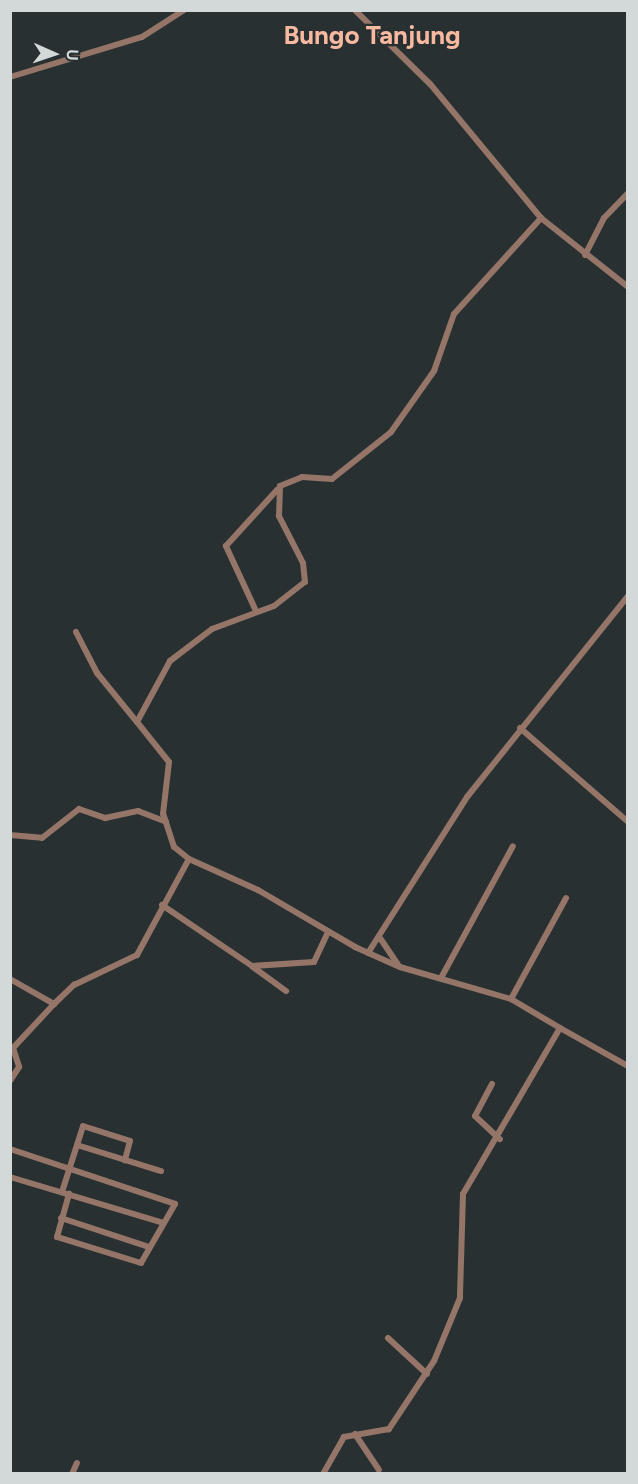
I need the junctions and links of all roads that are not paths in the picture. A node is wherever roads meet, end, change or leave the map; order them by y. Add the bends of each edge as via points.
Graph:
1 (184, 10) edge
2 (355, 10) edge
3 (10, 77) edge
4 (627, 193) edge
5 (541, 218) junction
6 (585, 255) junction
7 (627, 287) edge
8 (277, 490) junction
9 (627, 596) edge
10 (256, 611) junction
11 (75, 632) dead end
12 (137, 722) junction
13 (520, 728) junction
14 (166, 822) junction
15 (627, 822) edge
16 (10, 835) edge
17 (513, 846) dead end
18 (189, 859) junction
19 (566, 898) dead end
20 (162, 905) junction
21 (327, 934) junction
22 (380, 938) junction
23 (368, 953) junction
24 (252, 966) junction
25 (400, 967) junction
26 (441, 978) junction
27 (10, 979) edge
28 (286, 991) dead end
29 (511, 999) junction
30 (54, 1004) junction
31 (560, 1028) junction
32 (627, 1066) edge
33 (10, 1081) edge
34 (492, 1084) dead end
35 (500, 1139) junction
36 (77, 1145) junction
37 (10, 1149) edge
38 (125, 1160) junction
39 (70, 1168) junction
40 (161, 1171) dead end
41 (10, 1177) edge
42 (65, 1193) junction
43 (61, 1218) junction
44 (163, 1223) junction
45 (149, 1247) junction
46 (388, 1338) dead end
47 (427, 1374) junction
48 (355, 1434) junction
49 (77, 1463) dead end
50 (380, 1470) dead end
51 (72, 1473) edge
52 (323, 1473) edge

1 - 3 street via 142,37
2 - 5 street via 430,84
4 - 6 street via 604,218
5 - 6 street
5 - 8 street via 454,314 434,371 392,432 332,478 288,479
6 - 7 street
8 - 10 street via 226,546
8 - 10 street via 279,516 307,574 294,593
9 - 13 street
10 - 12 street via 230,619 180,649
11 - 12 street via 97,673
12 - 14 street via 169,762
13 - 15 street
13 - 22 street via 467,797
14 - 16 street via 138,811 105,818 80,809 42,838
14 - 18 street via 174,847
17 - 26 street
18 - 20 street
18 - 21 street via 258,890
19 - 29 street
20 - 24 street
20 - 30 street via 137,955 74,986
21 - 23 street
21 - 24 street via 314,962
22 - 23 street
22 - 25 street
23 - 25 street
24 - 28 street
25 - 26 street
26 - 29 street
27 - 30 street
29 - 31 street
30 - 33 street via 13,1048 19,1066
31 - 32 street
31 - 35 street
34 - 35 street via 475,1116
35 - 47 street via 463,1194 465,1251 460,1298
36 - 38 street
36 - 38 street via 85,1126 130,1141
36 - 39 street
37 - 39 street
38 - 40 street
39 - 42 street
39 - 44 street via 173,1201
41 - 42 street
42 - 43 street
42 - 44 street
43 - 45 street
43 - 45 street via 58,1238 141,1263
44 - 45 street
46 - 47 street
47 - 48 street via 389,1429
48 - 50 street via 367,1459
48 - 52 street via 337,1445
49 - 51 street

